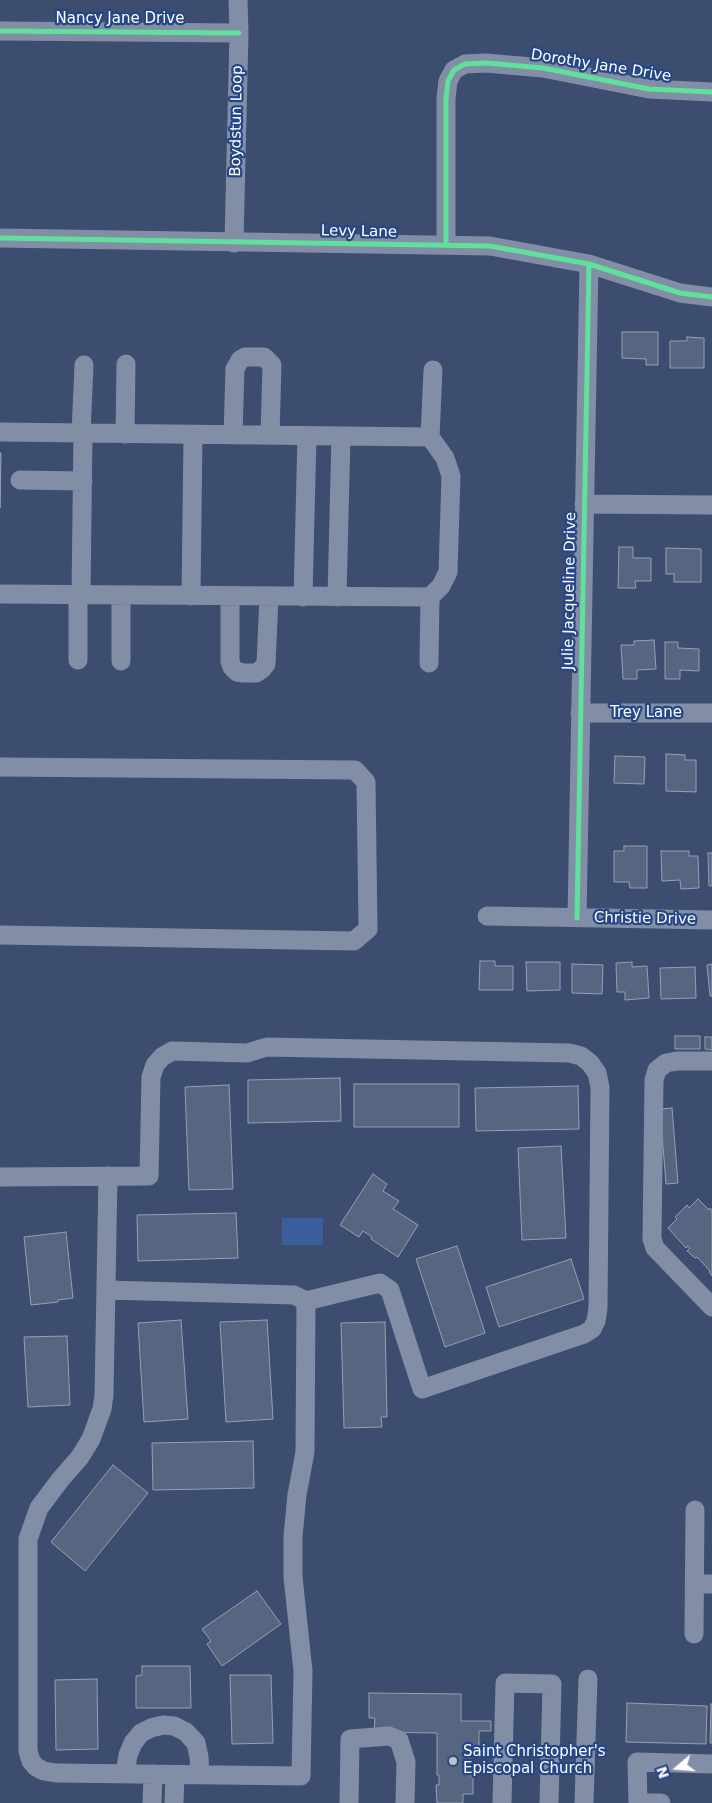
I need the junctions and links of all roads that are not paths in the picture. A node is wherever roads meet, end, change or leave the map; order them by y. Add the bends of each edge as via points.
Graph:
1 (238, 0) edge
2 (0, 31) edge
3 (239, 33) junction
4 (712, 92) edge
5 (0, 238) edge
6 (234, 243) junction
7 (446, 245) junction
8 (589, 264) junction
9 (712, 297) edge
10 (126, 364) dead end
11 (84, 365) dead end
12 (433, 370) dead end
13 (0, 432) edge
14 (82, 433) junction
15 (125, 434) junction
16 (193, 434) junction
17 (232, 435) junction
18 (270, 435) junction
19 (307, 436) junction
20 (341, 436) junction
21 (430, 437) junction
22 (20, 480) dead end
23 (82, 481) junction
24 (584, 504) junction
25 (712, 505) edge
26 (0, 594) edge
27 (80, 594) junction
28 (121, 595) junction
29 (191, 596) junction
30 (230, 596) junction
31 (269, 597) junction
32 (303, 597) junction
33 (337, 597) junction
34 (430, 597) junction
35 (78, 660) dead end
36 (120, 661) dead end
37 (429, 663) dead end
38 (580, 713) junction
39 (712, 713) edge
40 (0, 766) edge
41 (487, 916) dead end
42 (577, 918) junction
43 (712, 920) edge
44 (0, 935) edge
45 (712, 1061) edge
46 (108, 1176) junction
47 (0, 1177) edge
48 (106, 1290) junction
49 (306, 1301) junction
50 (712, 1306) edge
51 (694, 1510) dead end
52 (703, 1584) edge
53 (694, 1634) dead end
54 (588, 1679) dead end
55 (712, 1764) edge
56 (125, 1774) junction
57 (153, 1774) junction
58 (175, 1775) junction
59 (200, 1775) junction
60 (152, 1803) edge
61 (174, 1803) edge
62 (349, 1803) edge
63 (405, 1803) edge
64 (502, 1803) edge
65 (549, 1803) edge
66 (584, 1803) edge
67 (638, 1803) edge
68 (649, 1803) edge
69 (662, 1803) edge

1 - 3 street, Boydstun Loop
2 - 3 street, Nancy Jane Drive
3 - 6 street, Boydstun Loop
4 - 7 street, Dorothy Jane Drive via 649,89 543,68 486,63 465,64 454,70 448,81 446,99
5 - 6 street, Levy Lane
6 - 7 street, Levy Lane
7 - 8 street, Levy Lane via 490,246
8 - 9 street, Levy Lane via 680,293
8 - 24 street, Julie Jacqueline Drive
10 - 15 street
11 - 14 street
12 - 21 street
13 - 14 street
14 - 15 street
14 - 23 street
15 - 16 street
16 - 17 street
16 - 29 street
17 - 18 street
17 - 18 street via 236,369 240,360 246,357 264,357 272,365
18 - 19 street
19 - 20 street
19 - 32 street
20 - 21 street
20 - 33 street
21 - 34 street via 445,458 451,476 448,572
22 - 23 street
23 - 27 street
24 - 25 street
24 - 38 street, Julie Jacqueline Drive
26 - 27 street
27 - 28 street
27 - 35 street
28 - 29 street
28 - 36 street
29 - 30 street
30 - 31 street
30 - 31 street via 230,661 237,672 244,673 256,673 266,664
31 - 32 street
32 - 33 street
33 - 34 street
34 - 37 street
38 - 39 street, Trey Lane
38 - 42 street, Julie Jacqueline Drive
40 - 44 street via 355,770 366,782 368,929 354,941
41 - 42 street, Christie Drive
42 - 43 street, Christie Drive
45 - 50 street via 677,1061 666,1063 657,1070 654,1080 652,1240 655,1248
46 - 47 street
46 - 48 street
46 - 49 street via 149,1176 151,1077 162,1056 172,1051 247,1053 267,1047 569,1053 590,1063 597,1073 600,1087 598,1308 592,1329 422,1389 390,1290 380,1283
48 - 49 street via 294,1295
48 - 56 street via 104,1395 97,1426 80,1457 39,1508 28,1539 28,1751 31,1761 44,1771
49 - 59 street via 305,1452 293,1536 293,1577 304,1671 301,1776
51 - 52 street
52 - 53 street
54 - 66 street
55 - 67 street via 637,1762
56 - 57 street
56 - 59 street via 132,1743 141,1733 163,1725 186,1732 196,1743
57 - 58 street
57 - 60 street
58 - 59 street
58 - 61 street
62 - 63 street via 350,1739 389,1736 399,1740 406,1762
64 - 65 street via 505,1684 552,1684
68 - 69 street

